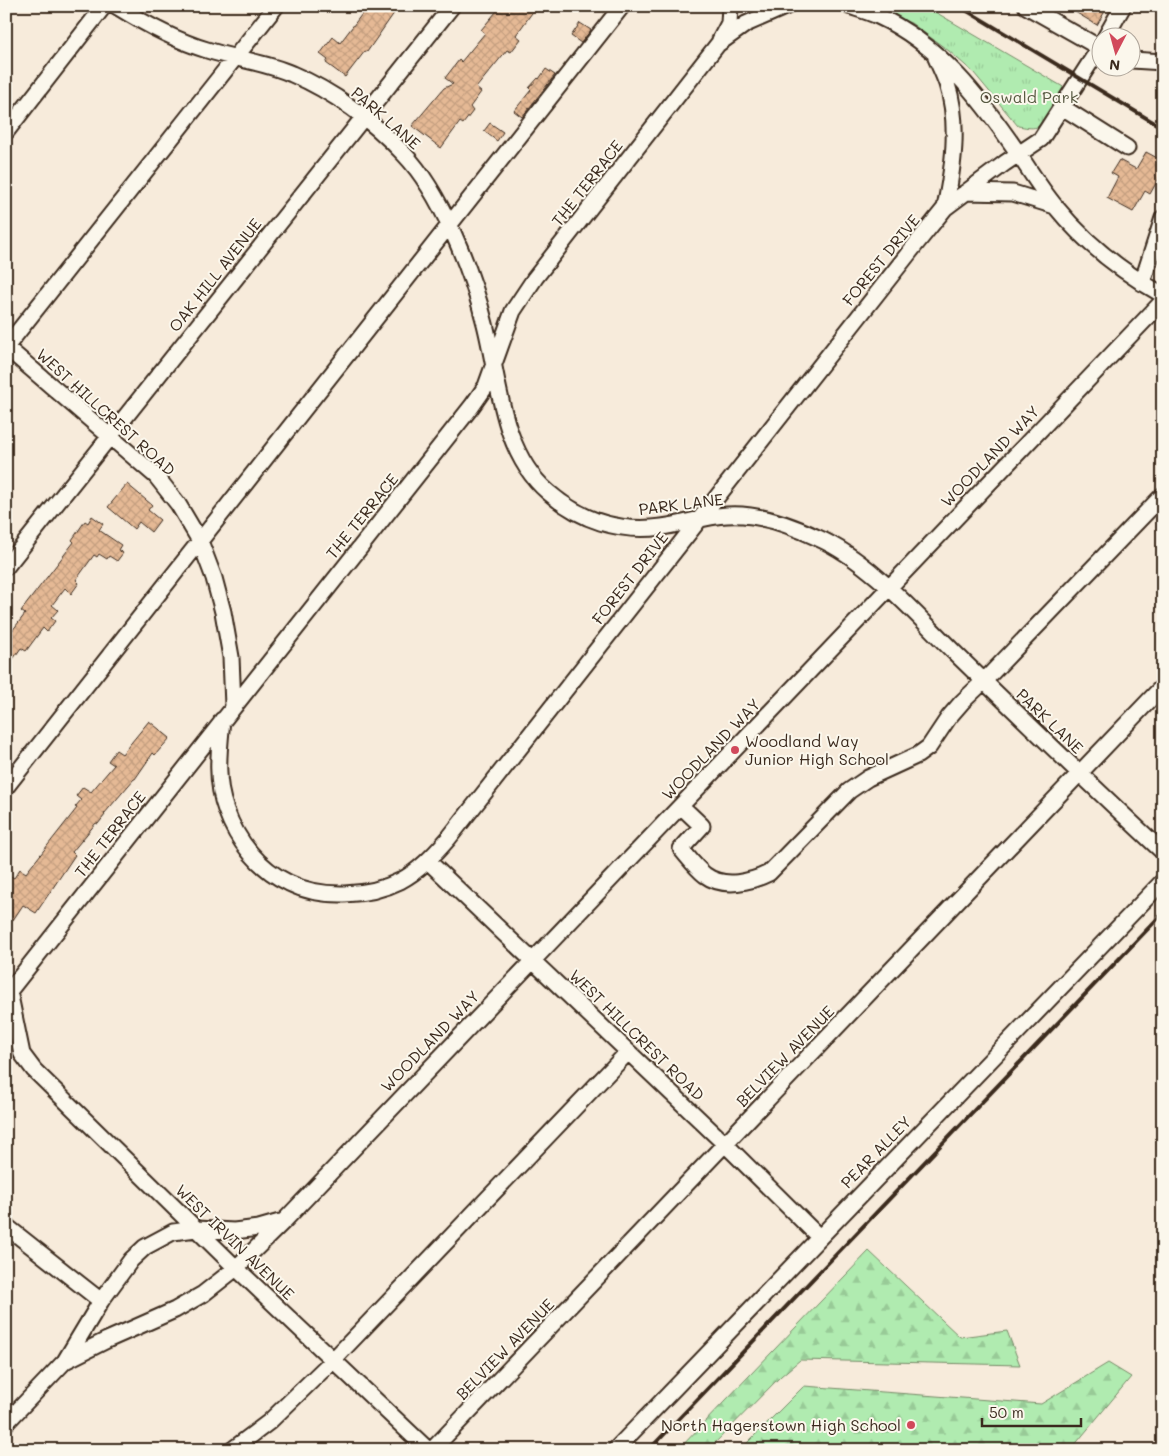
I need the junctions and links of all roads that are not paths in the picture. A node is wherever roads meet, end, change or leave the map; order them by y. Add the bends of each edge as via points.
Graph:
1 (104, 6) edge
2 (116, 6) edge
3 (276, 6) edge
4 (452, 6) edge
5 (622, 6) edge
6 (730, 6) edge
7 (787, 6) edge
8 (849, 6) edge
9 (1026, 6) edge
10 (1122, 6) edge
11 (1111, 28) edge
12 (1092, 40) edge
13 (718, 44) junction
14 (934, 52) junction
15 (235, 58) junction
16 (1092, 60) edge
17 (1142, 62) edge
18 (1163, 62) edge
19 (1062, 107) junction
20 (363, 118) junction
21 (6, 132) edge
22 (1127, 148) dead end
23 (1019, 154) junction
24 (966, 192) junction
25 (1055, 207) junction
26 (945, 208) junction
27 (1163, 218) edge
28 (449, 225) junction
29 (1142, 284) junction
30 (1163, 295) edge
31 (1163, 301) edge
32 (6, 347) edge
33 (494, 364) junction
34 (110, 436) junction
35 (1163, 494) edge
36 (698, 520) junction
37 (200, 541) junction
38 (6, 567) edge
39 (888, 588) junction
40 (984, 681) junction
41 (1163, 686) edge
42 (233, 706) junction
43 (222, 720) junction
44 (1079, 774) junction
45 (6, 787) edge
46 (681, 806) junction
47 (1163, 852) edge
48 (428, 861) junction
49 (1163, 880) edge
50 (532, 959) junction
51 (8, 993) edge
52 (6, 1050) edge
53 (628, 1052) junction
54 (22, 1054) junction
55 (725, 1144) junction
56 (284, 1221) junction
57 (6, 1226) edge
58 (196, 1229) junction
59 (819, 1236) junction
60 (236, 1268) junction
61 (101, 1301) junction
62 (333, 1360) junction
63 (65, 1361) junction
64 (6, 1423) edge
65 (232, 1450) edge
66 (428, 1450) edge
67 (432, 1450) edge
68 (615, 1450) edge

1 - 21 street
2 - 15 street, PARK LANE via 164,34
3 - 15 street
4 - 20 street, OAK HILL AVENUE
5 - 28 street
6 - 13 street, THE TERRACE via 729,23
7 - 13 street, THE TERRACE via 746,24
8 - 14 street via 898,26
9 - 12 street
10 - 11 street, FOREST DRIVE
13 - 33 street, THE TERRACE via 535,278 513,311
14 - 23 street via 964,81
14 - 26 street via 947,85 955,138 953,170
15 - 20 street, PARK LANE via 280,69 308,81
15 - 32 street
16 - 19 street, FOREST DRIVE
17 - 18 street
19 - 22 street
19 - 23 street, FOREST DRIVE via 1041,140
20 - 28 street, PARK LANE via 414,165
20 - 34 street, OAK HILL AVENUE
23 - 24 street, FOREST DRIVE
23 - 25 street
24 - 25 street via 1013,193
24 - 26 street, FOREST DRIVE
25 - 29 street via 1083,237
26 - 36 street, FOREST DRIVE
27 - 29 street
28 - 33 street, PARK LANE via 482,311
28 - 37 street
29 - 30 street
31 - 39 street, WOODLAND WAY
32 - 34 street, WEST HILLCREST ROAD
33 - 36 street, PARK LANE via 513,439 526,466 566,507 611,526 659,527
33 - 42 street, THE TERRACE via 486,386 472,406
34 - 37 street, WEST HILLCREST ROAD via 156,476 178,504
34 - 38 street, OAK HILL AVENUE
35 - 40 street
36 - 39 street, PARK LANE via 728,514 788,526 850,555
36 - 48 street, FOREST DRIVE
37 - 42 street, WEST HILLCREST ROAD via 223,612
37 - 45 street
39 - 40 street, PARK LANE
39 - 46 street, WOODLAND WAY
40 - 44 street, PARK LANE
40 - 46 street via 948,717 929,746 850,791 781,863 755,880 725,882 705,875 680,849 702,826
41 - 44 street, BELVIEW AVENUE
42 - 43 street, THE TERRACE
43 - 48 street, FOREST DRIVE via 219,781 225,809 235,832 268,870 289,883 314,891 359,893 400,881
43 - 51 street, THE TERRACE
44 - 47 street, PARK LANE
44 - 55 street, BELVIEW AVENUE
46 - 50 street, WOODLAND WAY
48 - 50 street, WEST HILLCREST ROAD
49 - 59 street, PEAR ALLEY
50 - 53 street, WEST HILLCREST ROAD
50 - 56 street, WOODLAND WAY
51 - 54 street, WEST IRVIN AVENUE
52 - 54 street
53 - 55 street, WEST HILLCREST ROAD
53 - 62 street
54 - 58 street, WEST IRVIN AVENUE via 34,1070
55 - 59 street, WEST HILLCREST ROAD
55 - 67 street, BELVIEW AVENUE
56 - 58 street, WOODLAND WAY via 234,1231
56 - 60 street, WOODLAND WAY
57 - 61 street
58 - 60 street, WEST IRVIN AVENUE
58 - 61 street, WOODLAND WAY via 172,1232 145,1247 131,1260
59 - 68 street, PEAR ALLEY
60 - 62 street, WEST IRVIN AVENUE
60 - 63 street, WOODLAND WAY via 203,1294 175,1310
61 - 63 street, WOODLAND WAY
62 - 65 street via 269,1422
62 - 66 street, WEST IRVIN AVENUE
63 - 64 street, WOODLAND WAY

